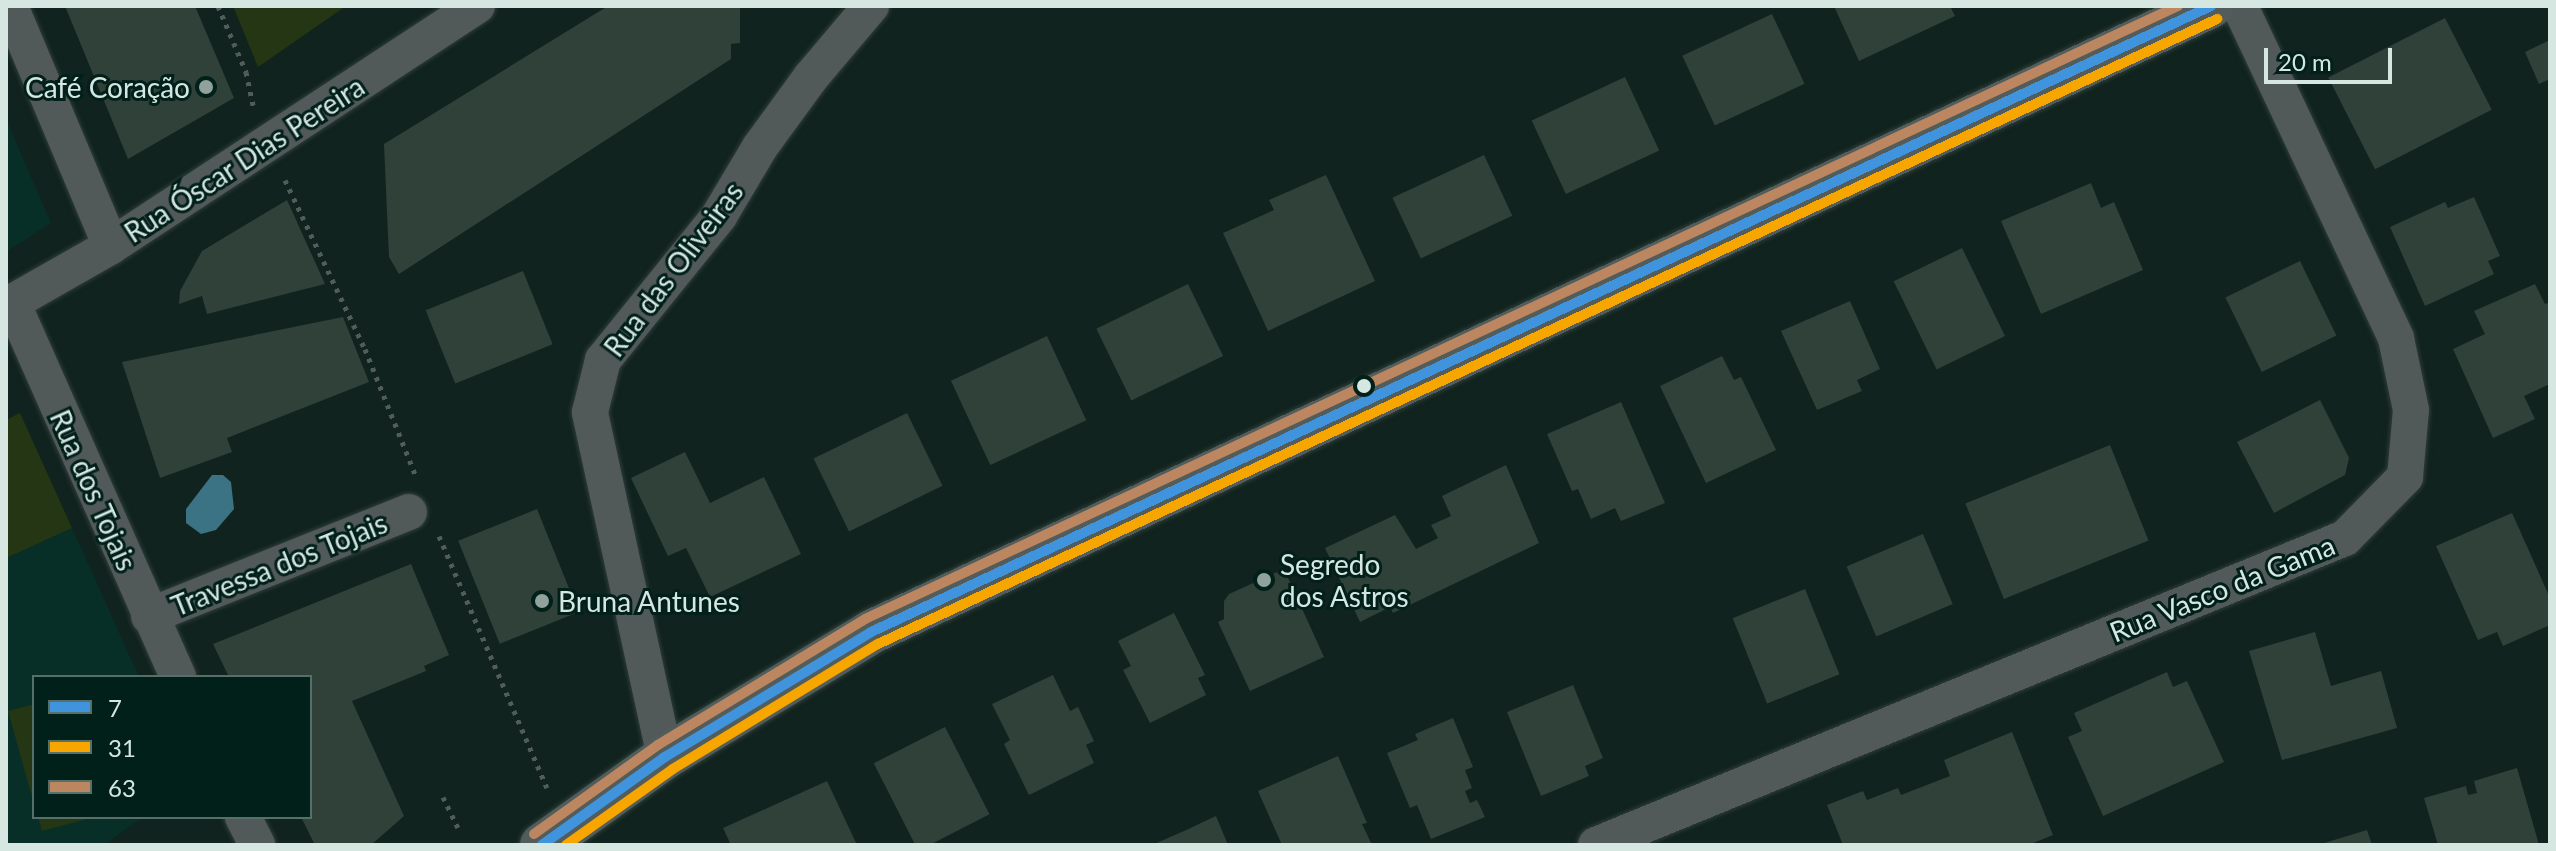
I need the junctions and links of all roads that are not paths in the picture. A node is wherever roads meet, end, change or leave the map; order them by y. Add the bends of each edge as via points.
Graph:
1 (10, 6) edge
2 (477, 6) edge
3 (871, 6) edge
4 (2211, 6) edge
5 (2240, 6) edge
6 (111, 246) junction
7 (9, 304) edge
8 (409, 512) dead end
9 (149, 616) junction
10 (177, 675) edge
11 (665, 757) junction
12 (244, 819) edge
13 (257, 845) edge
14 (542, 845) edge
15 (1596, 845) edge

1 - 6 street
2 - 6 street, Rua Óscar Dias Pereira
3 - 11 street, Rua das Oliveiras via 760,147 719,216 603,360 590,412
4 - 11 main road via 871,632
5 - 15 street, Rua Vasco da Gama via 2396,338 2411,410 2405,477 2345,538
6 - 7 street, Rua Óscar Dias Pereira
7 - 9 street, Rua dos Tojais
8 - 9 street, Travessa dos Tojais
9 - 10 street, Rua dos Tojais
11 - 14 main road
12 - 13 street

